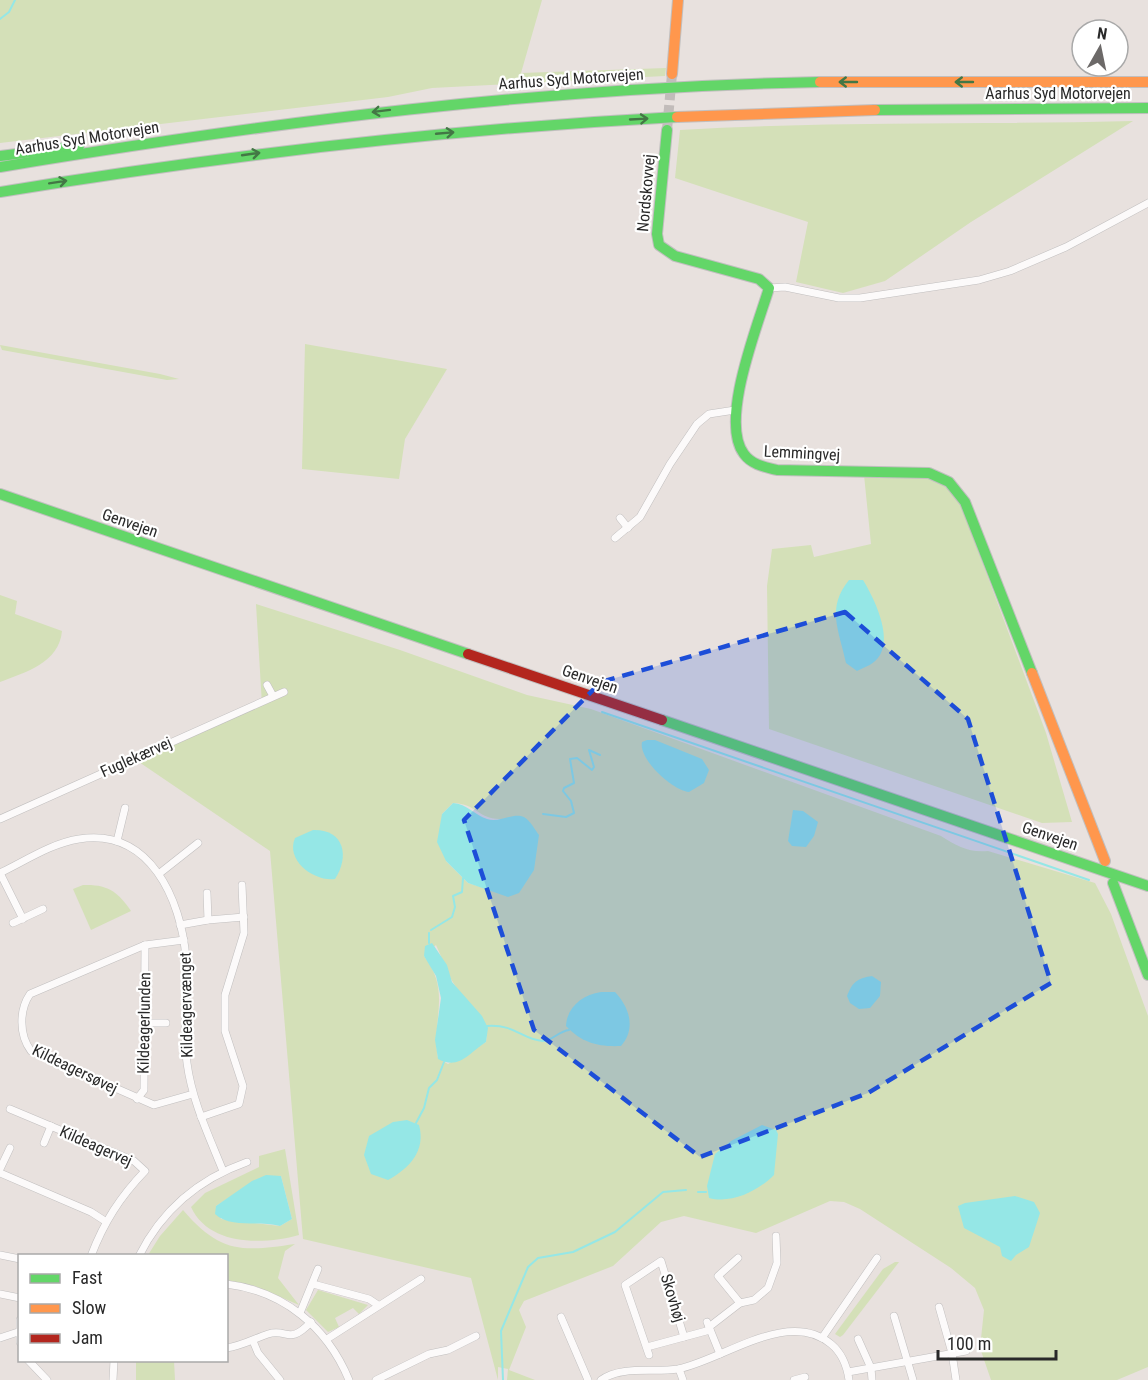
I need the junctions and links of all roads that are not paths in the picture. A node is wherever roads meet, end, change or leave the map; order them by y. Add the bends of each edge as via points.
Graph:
1 (678, 0) edge
2 (672, 74) tunnel mouth
3 (1148, 82) edge
4 (1148, 108) edge
5 (667, 130) tunnel mouth
6 (133, 146) junction
7 (0, 156) edge
8 (0, 167) edge
9 (0, 192) edge
10 (1148, 203) edge
11 (769, 288) junction
12 (735, 410) junction
13 (0, 492) edge
14 (620, 518) dead end
15 (628, 528) junction
16 (615, 538) dead end
17 (267, 685) dead end
18 (284, 692) dead end
19 (273, 696) junction
20 (125, 808) dead end
21 (0, 819) edge
22 (117, 841) junction
23 (198, 843) dead end
24 (1105, 861) dead end
25 (0, 873) edge
26 (160, 873) junction
27 (1113, 884) dead end
28 (242, 885) dead end
29 (1148, 886) edge
30 (207, 893) dead end
31 (43, 909) dead end
32 (244, 917) junction
33 (23, 919) junction
34 (208, 920) junction
35 (13, 923) dead end
36 (180, 925) junction
37 (184, 940) junction
38 (145, 945) junction
39 (1148, 975) edge
40 (144, 1023) junction
41 (166, 1023) dead end
42 (193, 1094) junction
43 (138, 1099) junction
44 (10, 1109) dead end
45 (201, 1117) junction
46 (51, 1126) junction
47 (45, 1143) dead end
48 (10, 1148) dead end
49 (247, 1162) dead end
50 (0, 1171) edge
51 (223, 1171) junction
52 (105, 1221) junction
53 (776, 1236) dead end
54 (92, 1254) edge
55 (140, 1254) edge
56 (0, 1255) edge
57 (18, 1258) edge
58 (738, 1258) dead end
59 (877, 1258) dead end
60 (318, 1269) dead end
61 (421, 1279) dead end
62 (314, 1284) junction
63 (228, 1285) edge
64 (0, 1294) edge
65 (18, 1298) edge
66 (740, 1303) junction
67 (378, 1305) junction
68 (939, 1307) dead end
69 (300, 1313) junction
70 (894, 1316) dead end
71 (561, 1317) dead end
72 (311, 1322) junction
73 (709, 1326) junction
74 (18, 1332) edge
75 (476, 1336) dead end
76 (684, 1337) junction
77 (0, 1338) edge
78 (822, 1338) junction
79 (327, 1339) junction
80 (858, 1339) dead end
81 (253, 1341) junction
82 (228, 1347) edge
83 (647, 1347) junction
84 (966, 1351) dead end
85 (952, 1353) junction
86 (720, 1354) junction
87 (649, 1355) dead end
88 (910, 1361) junction
89 (30, 1362) edge
90 (114, 1362) edge
91 (871, 1368) junction
92 (679, 1369) junction
93 (848, 1376) edge
94 (805, 1377) dead end
95 (47, 1380) edge
96 (113, 1380) edge
97 (280, 1380) edge
98 (349, 1380) edge
99 (376, 1380) edge
100 (588, 1380) edge
101 (602, 1380) edge
102 (683, 1380) edge
103 (794, 1380) edge
104 (872, 1380) edge
105 (913, 1380) edge
106 (956, 1380) edge

1 - 2 main road
3 -> 6 main road, Aarhus Syd Motorvejen via 807,83 617,91 399,108
9 -> 4 main road, Aarhus Syd Motorvejen via 291,149 520,126 820,110
5 - 11 main road, Nordskovvej via 659,244 675,256 759,279
6 - 7 main road via 112,142
6 - 8 main road, Aarhus Syd Motorvejen
10 - 11 street via 1066,247 979,280 860,298
11 - 12 main road, Lemmingvej
12 - 15 street via 709,414 697,424 640,517
12 - 24 main road, Lemmingvej via 743,451 751,462 764,468 921,472 937,475 955,486 968,509
13 - 29 main road, Genvejen
14 - 15 street
15 - 16 street
17 - 19 street
18 - 19 street, Fuglekærvej
19 - 21 street, Fuglekærvej
20 - 22 street
22 - 25 street, Kildeagervænget via 101,838 63,843
22 - 26 street, Kildeagervænget via 134,849
23 - 26 street
25 - 33 street, Kildeagervænget
26 - 36 street, Kildeagervænget
27 - 39 main road
28 - 32 street
30 - 34 street
31 - 33 street
32 - 34 street
32 - 45 street via 244,933 225,995 225,1031 243,1086 239,1104
33 - 35 street
34 - 36 street
36 - 37 street, Kildeagervænget
37 - 38 street, Kildeagersøvej
37 - 42 street, Kildeagervænget via 184,1023
38 - 40 street, Kildeagerlunden
38 - 43 street, Kildeagersøvej via 30,994 22,1023 23,1041 31,1051
40 - 41 street
40 - 43 street, Kildeagerlunden via 144,1090
42 - 43 street, Kildeagersøvej via 154,1105
42 - 45 street, Kildeagervænget
44 - 46 street, Kildeagervej
45 - 51 street, Kildeagervænget
46 - 47 street, Kildeagervej
46 - 52 street, Kildeagervej via 134,1161 145,1171
48 - 50 street
49 - 51 street
50 - 52 street
51 - 55 street via 178,1202 153,1230
52 - 54 street, Kildeagervej
53 - 66 street, Skovhøj via 774,1278 754,1300
56 - 57 street
58 - 66 street via 718,1276
59 - 78 street
60 - 62 street
61 - 67 street
62 - 67 street
62 - 69 street
63 - 69 street via 272,1296
64 - 65 street
66 - 73 street, Skovhøj
67 - 79 street
68 - 85 street
69 - 72 street
70 - 88 street
71 - 100 street
72 - 79 street
72 - 81 street via 289,1337 270,1333
73 - 76 street, Skovhøj
73 - 86 street, Skovhøj
74 - 77 street
75 - 99 street
76 - 83 street, Skovhøj
76 - 83 street, Skovhøj via 661,1261 624,1285
78 - 86 street via 790,1330
78 - 93 street via 840,1353
79 - 98 street
80 - 91 street
81 - 82 street
81 - 97 street
83 - 87 street, Skovhøj
84 - 85 street
85 - 88 street
85 - 106 street
86 - 92 street
88 - 91 street
88 - 105 street
89 - 95 street
90 - 96 street
91 - 93 street
91 - 104 street
92 - 101 street via 618,1373
92 - 102 street
94 - 103 street

